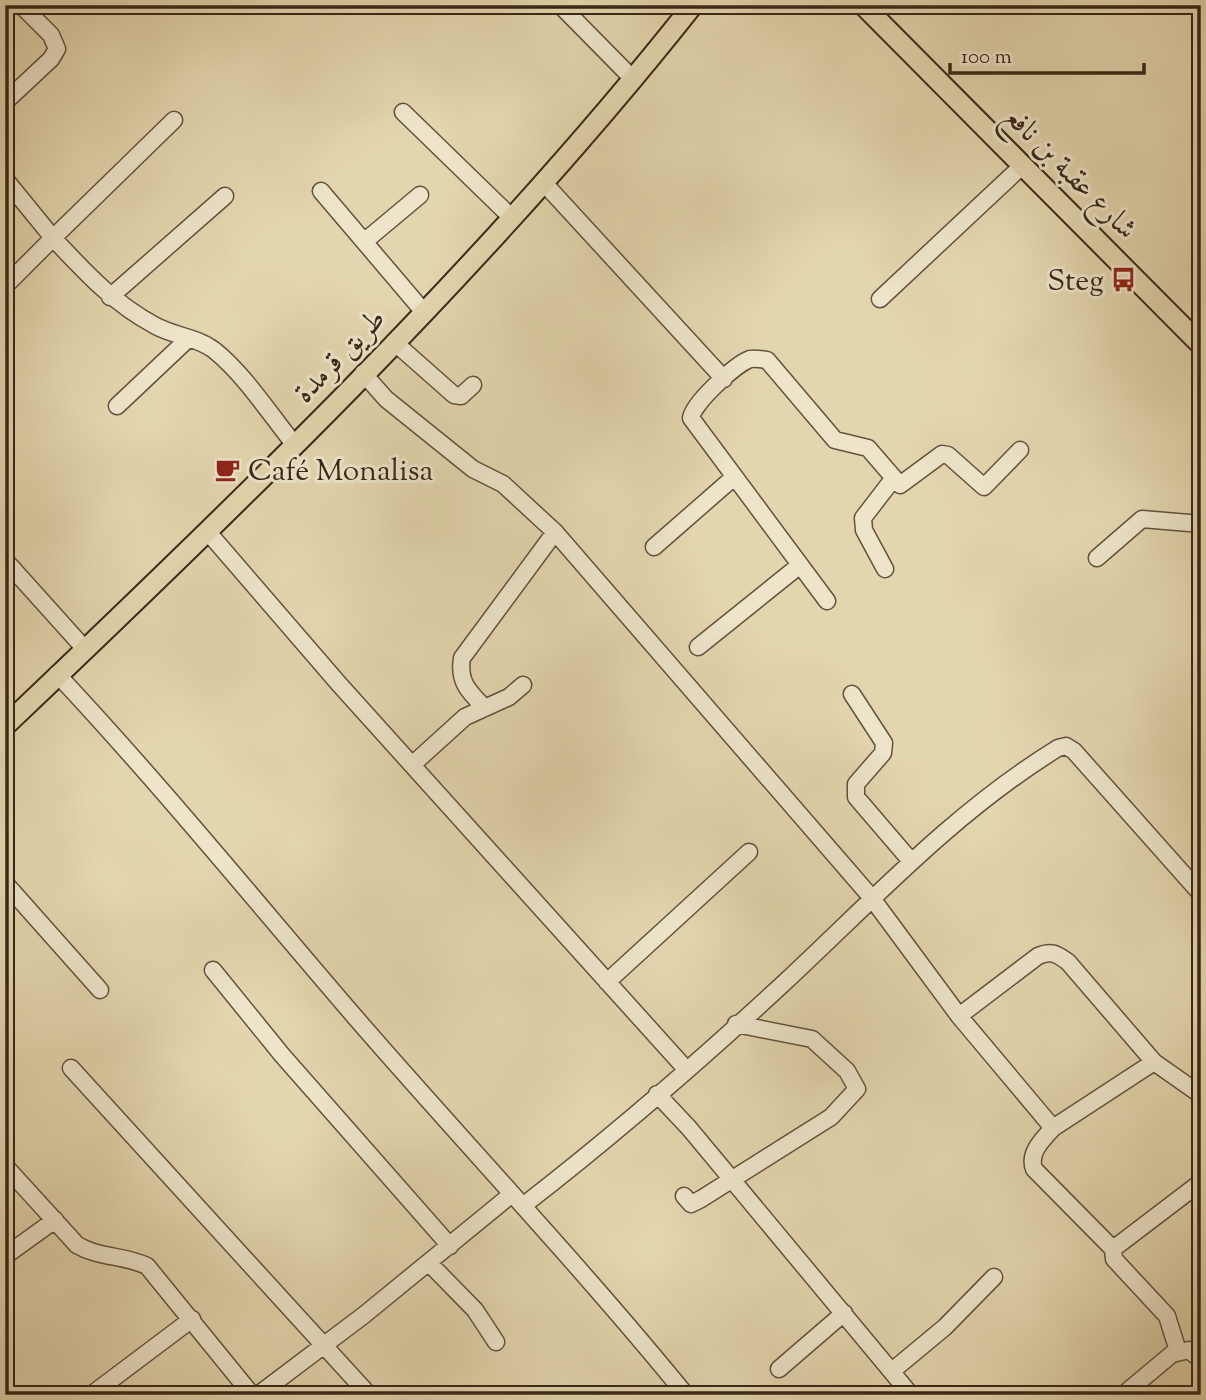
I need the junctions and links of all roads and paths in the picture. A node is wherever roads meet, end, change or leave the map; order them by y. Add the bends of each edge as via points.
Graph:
1 (21, 5) edge
2 (559, 5) edge
3 (693, 5) edge
4 (862, 8) edge
5 (634, 80) junction
6 (5, 102) edge
7 (403, 112) dead end
8 (174, 120) dead end
9 (1023, 165) junction
10 (5, 179) edge
11 (544, 183) junction
12 (321, 191) dead end
13 (420, 195) dead end
14 (225, 196) dead end
15 (511, 217) junction
16 (53, 238) junction
17 (366, 241) junction
18 (5, 286) edge
19 (110, 297) junction
20 (880, 299) dead end
21 (423, 311) junction
22 (188, 339) junction
23 (1198, 339) edge
24 (394, 342) junction
25 (363, 373) junction
26 (724, 379) junction
27 (473, 385) dead end
28 (117, 406) dead end
29 (294, 444) junction
30 (1020, 450) dead end
31 (733, 478) junction
32 (893, 479) junction
33 (1201, 524) edge
34 (207, 531) junction
35 (555, 532) junction
36 (654, 547) dead end
37 (1097, 558) dead end
38 (5, 560) edge
39 (800, 565) junction
40 (885, 569) dead end
41 (827, 601) dead end
42 (698, 647) dead end
43 (84, 648) junction
44 (57, 674) junction
45 (523, 685) dead end
46 (852, 694) dead end
47 (485, 708) junction
48 (5, 726) edge
49 (412, 765) junction
50 (749, 852) dead end
51 (911, 860) junction
52 (5, 883) edge
53 (1201, 894) edge
54 (871, 897) junction
55 (214, 970) dead end
56 (607, 982) junction
57 (100, 990) dead end
58 (959, 1016) junction
59 (736, 1024) junction
60 (1154, 1062) junction
61 (71, 1068) dead end
62 (685, 1068) junction
63 (657, 1094) junction
64 (1201, 1095) edge
65 (1053, 1128) junction
66 (5, 1166) edge
67 (731, 1178) junction
68 (1201, 1182) edge
69 (684, 1196) dead end
70 (518, 1200) junction
71 (55, 1220) junction
72 (450, 1246) junction
73 (1113, 1249) junction
74 (5, 1256) edge
75 (429, 1262) junction
76 (994, 1277) dead end
77 (844, 1313) junction
78 (192, 1318) junction
79 (496, 1342) dead end
80 (324, 1347) junction
81 (1178, 1351) junction
82 (1201, 1360) edge
83 (779, 1369) dead end
84 (892, 1371) junction
85 (91, 1395) edge
86 (252, 1395) edge
87 (258, 1395) edge
88 (369, 1395) edge
89 (686, 1395) edge
90 (911, 1395) edge
91 (1123, 1395) edge

1 - 6 street via 51,35 57,49
2 - 5 street
3 - 5 main road, طريق قرمدة
4 - 9 main road, شارع عقبة بن نافع
5 - 11 main road, طريق قرمدة
7 - 15 street
8 - 16 street
9 - 20 street
9 - 23 main road, شارع عقبة بن نافع
10 - 16 street
11 - 15 main road, طريق قرمدة
11 - 26 street
12 - 17 street
13 - 17 street
14 - 19 street
15 - 21 main road, طريق قرمدة
16 - 18 street
16 - 19 street
17 - 21 street
19 - 22 street via 155,326
21 - 24 main road, طريق قرمدة
22 - 28 street
22 - 29 street via 219,355
24 - 25 main road, طريق قرمدة
24 - 27 street via 454,395 461,396
25 - 29 main road, طريق قرمدة
25 - 35 street via 386,399 473,469 503,484
26 - 31 street via 696,406 691,418
26 - 32 street via 744,362 767,360 835,440 868,448
29 - 34 main road, طريق قرمدة
30 - 32 street via 984,487 942,454 904,485
31 - 36 street
31 - 39 street
32 - 40 street via 863,518 864,530
33 - 37 street via 1142,519
34 - 43 main road, طريق قرمدة
34 - 49 street
35 - 47 street via 462,658 464,686
35 - 54 street
38 - 43 street
39 - 41 street
39 - 42 street
43 - 44 main road, طريق قرمدة
44 - 48 main road, طريق قرمدة
44 - 70 street via 143,766 356,1018
45 - 47 street
46 - 51 street via 884,743 883,753 856,785 856,797
47 - 49 street via 457,723
49 - 56 street
50 - 56 street
51 - 53 street via 1047,755 1066,746
51 - 54 street
52 - 57 street
54 - 58 street
54 - 59 street
55 - 72 street via 282,1055
56 - 62 street
58 - 60 street via 1038,956 1056,953
58 - 65 street
59 - 62 street
59 - 67 street via 812,1039 847,1071 857,1089 831,1117
60 - 64 street
60 - 65 street
61 - 80 street
62 - 63 street
63 - 67 street
63 - 70 street
65 - 73 street via 1035,1150 1032,1164
66 - 71 street
67 - 69 street via 691,1204
67 - 77 street
68 - 73 street
70 - 72 street
70 - 89 street
71 - 74 street
71 - 78 street via 88,1252 131,1258 146,1266
72 - 75 street
73 - 81 street via 1114,1259 1171,1322
75 - 79 street via 475,1310
75 - 80 street
76 - 84 street via 945,1327
77 - 83 street
77 - 84 street
78 - 85 street
78 - 86 street
80 - 87 street
80 - 88 street
81 - 82 street via 1189,1350
81 - 91 street
84 - 90 street

